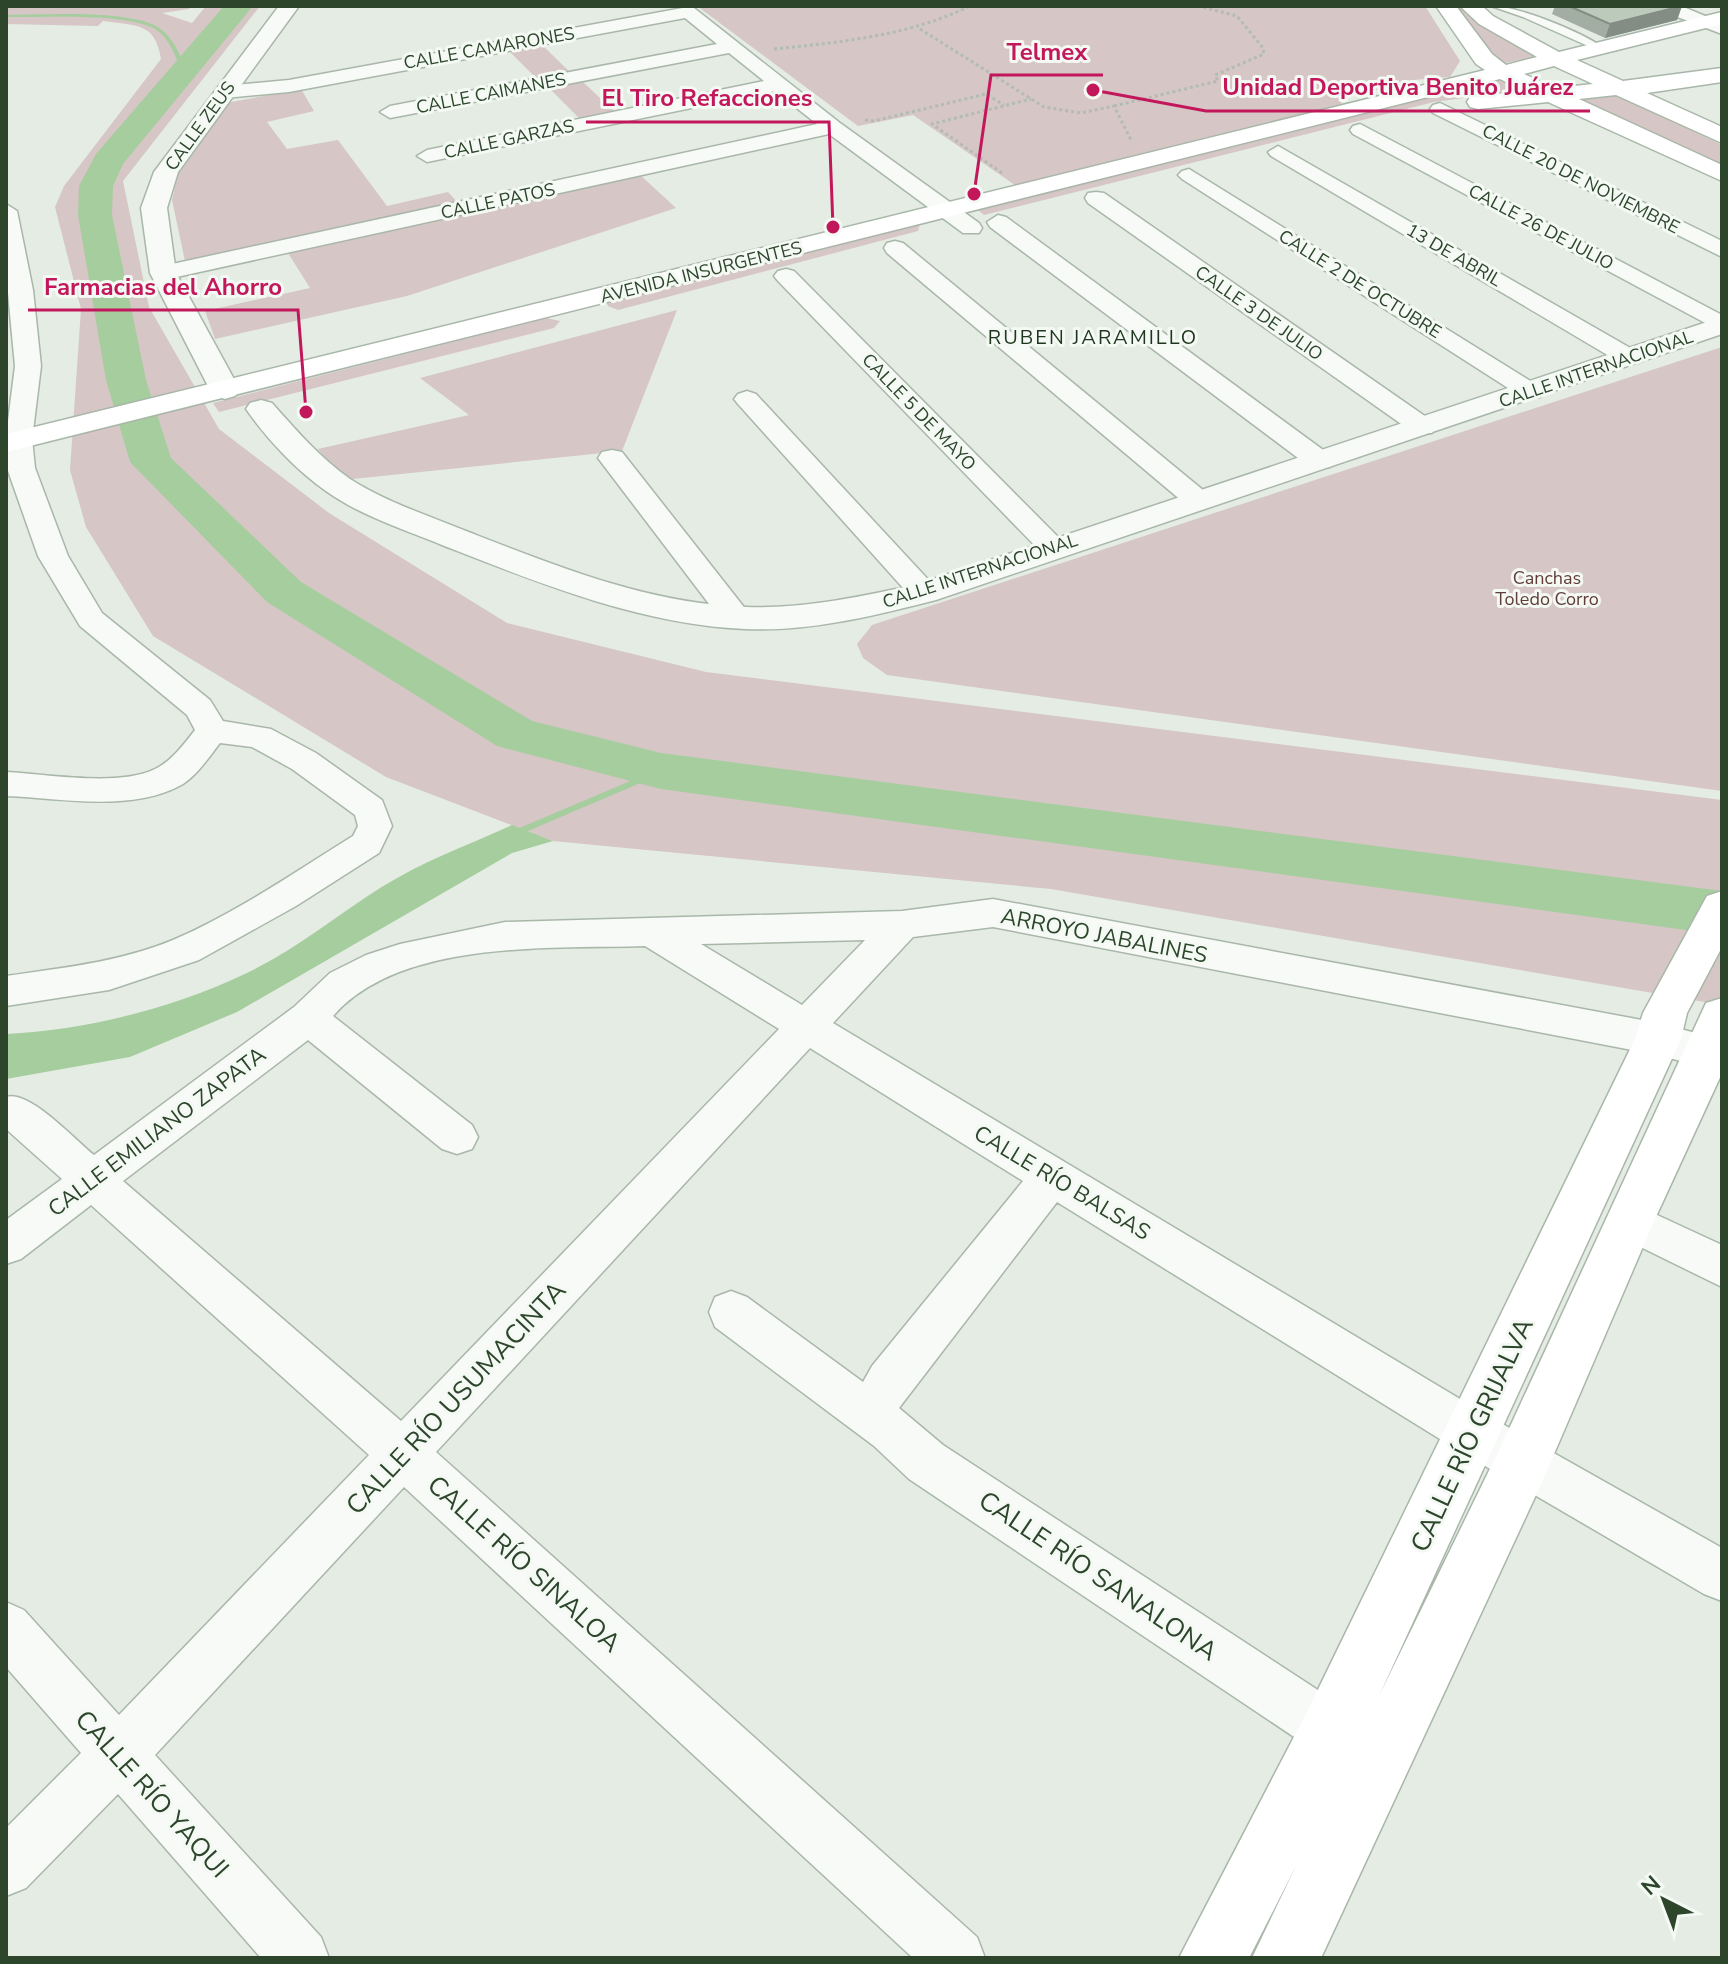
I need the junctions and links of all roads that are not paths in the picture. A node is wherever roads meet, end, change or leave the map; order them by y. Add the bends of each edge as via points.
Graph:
1 (289, 6) edge
2 (1446, 6) edge
3 (1470, 6) edge
4 (1495, 6) edge
5 (1665, 6) edge
6 (1716, 23) edge
7 (1555, 28) junction
8 (1542, 31) dead end
9 (1600, 48) junction
10 (738, 50) junction
11 (1556, 59) junction
12 (363, 71) junction
13 (1502, 72) junction
14 (1722, 75) edge
15 (779, 84) junction
16 (1623, 89) junction
17 (1546, 95) junction
18 (221, 97) junction
19 (1440, 109) junction
20 (390, 112) junction
21 (833, 127) junction
22 (1360, 130) junction
23 (1722, 136) edge
24 (418, 145) junction
25 (1278, 152) junction
26 (1722, 174) edge
27 (1189, 175) junction
28 (1096, 198) junction
29 (470, 207) junction
30 (947, 210) junction
31 (6, 211) edge
32 (998, 222) junction
33 (971, 228) junction
34 (895, 248) junction
35 (1722, 250) edge
36 (163, 273) junction
37 (786, 276) junction
38 (755, 284) dead end
39 (13, 291) edge
40 (583, 301) junction
41 (603, 322) dead end
42 (1722, 325) edge
43 (1630, 358) junction
44 (1531, 392) junction
45 (747, 399) dead end
46 (227, 403) junction
47 (276, 405) joint
48 (1423, 427) junction
49 (13, 456) edge
50 (612, 458) dead end
51 (1320, 461) junction
52 (1199, 501) junction
53 (1053, 548) junction
54 (924, 593) junction
55 (736, 618) junction
56 (212, 731) junction
57 (6, 784) edge
58 (1722, 907) edge
59 (902, 925) junction
60 (651, 932) junction
61 (6, 991) edge
62 (308, 1018) junction
63 (806, 1028) junction
64 (1699, 1033) edge
65 (14, 1111) dead end
66 (457, 1137) dead end
67 (1051, 1177) junction
68 (91, 1180) junction
69 (1629, 1221) junction
70 (6, 1245) edge
71 (1722, 1267) edge
72 (731, 1312) dead end
73 (870, 1415) junction
74 (1473, 1433) junction
75 (403, 1454) junction
76 (1522, 1463) junction
77 (1722, 1576) edge
78 (6, 1628) edge
79 (1331, 1730) junction
80 (117, 1756) junction
81 (6, 1868) edge
82 (300, 1958) edge
83 (956, 1958) edge
84 (1213, 1958) edge
85 (1286, 1958) edge

1 - 18 street, CALLE ZEUS
2 - 13 main road via 1484,59
3 - 11 main road
4 - 7 lane
5 - 6 street
6 - 9 main road, AVENIDA INSURGENTES
7 - 8 lane
7 - 9 lane
9 - 11 main road, AVENIDA INSURGENTES
10 - 12 street, CALLE CAMARONES via 688,12
10 - 15 street
10 - 20 street, CALLE CAIMANES
11 - 13 main road, AVENIDA INSURGENTES
11 - 16 main road
12 - 18 street, CALLE CAMARONES via 277,91
12 - 20 street
13 - 17 main road
13 - 30 main road, AVENIDA INSURGENTES
14 - 16 main road, AVENIDA INSURGENTES
15 - 21 street
15 - 24 street, CALLE GARZAS
16 - 17 main road, AVENIDA INSURGENTES
16 - 23 main road
17 - 19 main road, AVENIDA INSURGENTES
17 - 26 main road
18 - 36 street, CALLE ZEUS via 166,172 157,195
19 - 22 main road, AVENIDA INSURGENTES
19 - 35 street, CALLE 20 DE NOVIEMBRE
20 - 24 street
21 - 29 street, CALLE PATOS
21 - 30 street
22 - 25 main road, AVENIDA INSURGENTES
22 - 42 street, CALLE 26 DE JULIO
24 - 29 street
25 - 27 main road, AVENIDA INSURGENTES
25 - 43 street, 13 DE ABRIL
27 - 28 main road, AVENIDA INSURGENTES
27 - 44 street, CALLE 2 DE OCTUBRE
28 - 32 main road, AVENIDA INSURGENTES
28 - 48 street, CALLE 3 DE JULIO
29 - 36 street, CALLE PATOS
30 - 33 street
30 - 40 main road, AVENIDA INSURGENTES
31 - 39 street
32 - 33 main road, AVENIDA INSURGENTES
32 - 51 street
33 - 34 main road, AVENIDA INSURGENTES
34 - 37 main road, AVENIDA INSURGENTES
34 - 52 street
36 - 46 street, CALLE ZEUS
37 - 38 main road, AVENIDA INSURGENTES
37 - 53 street, CALLE 5 DE MAYO
39 - 49 street via 28,366
40 - 41 main road
40 - 46 main road, AVENIDA INSURGENTES
42 - 43 street, CALLE INTERNACIONAL
43 - 44 street, CALLE INTERNACIONAL
44 - 48 street, CALLE INTERNACIONAL
45 - 54 street
46 - 47 main road, AVENIDA INSURGENTES
46 - 49 main road, AVENIDA INSURGENTES
47 - 55 street, CALLE INTERNACIONAL via 303,457 348,492 554,578 671,610
48 - 51 street, CALLE INTERNACIONAL
49 - 56 street via 53,556 91,619 199,708
50 - 55 street
51 - 52 street, CALLE INTERNACIONAL
52 - 53 street, CALLE INTERNACIONAL
53 - 54 street, CALLE INTERNACIONAL
54 - 55 street, CALLE INTERNACIONAL via 834,613
56 - 57 street via 171,776 145,786
56 - 61 street via 259,737 370,809 375,826 367,844 186,950 109,975
58 - 64 main road, CALLE RÍO GRIJALVA
59 - 60 street, ARROYO JABALINES
59 - 63 street, CALLE RÍO USUMACINTA
59 - 64 street, ARROYO JABALINES via 993,913 1179,951
60 - 62 street, ARROYO JABALINES via 505,936 453,944 342,983
60 - 63 street, CALLE RÍO BALSAS
62 - 66 street
62 - 68 street, CALLE EMILIANO ZAPATA
63 - 67 street, CALLE RÍO BALSAS
63 - 75 street, CALLE RÍO USUMACINTA
64 - 69 main road, CALLE RÍO GRIJALVA
64 - 74 main road, CALLE RÍO GRIJALVA
65 - 68 street, CALLE RÍO SINALOA
67 - 73 street via 888,1382
67 - 74 street, CALLE RÍO BALSAS
68 - 70 street, CALLE EMILIANO ZAPATA
68 - 75 street, CALLE RÍO SINALOA
69 - 71 street
69 - 76 main road, CALLE RÍO GRIJALVA
72 - 73 street, CALLE RÍO SANALONA
73 - 79 street, CALLE RÍO SANALONA via 926,1462
74 - 76 street, CALLE RÍO BALSAS
74 - 79 main road, CALLE RÍO GRIJALVA
75 - 80 street, CALLE RÍO USUMACINTA
75 - 83 street, CALLE RÍO SINALOA
76 - 77 street
76 - 85 main road, CALLE RÍO GRIJALVA
78 - 80 street, CALLE RÍO YAQUI
79 - 84 main road, CALLE RÍO GRIJALVA
80 - 81 street, CALLE RÍO USUMACINTA
80 - 82 street, CALLE RÍO YAQUI

